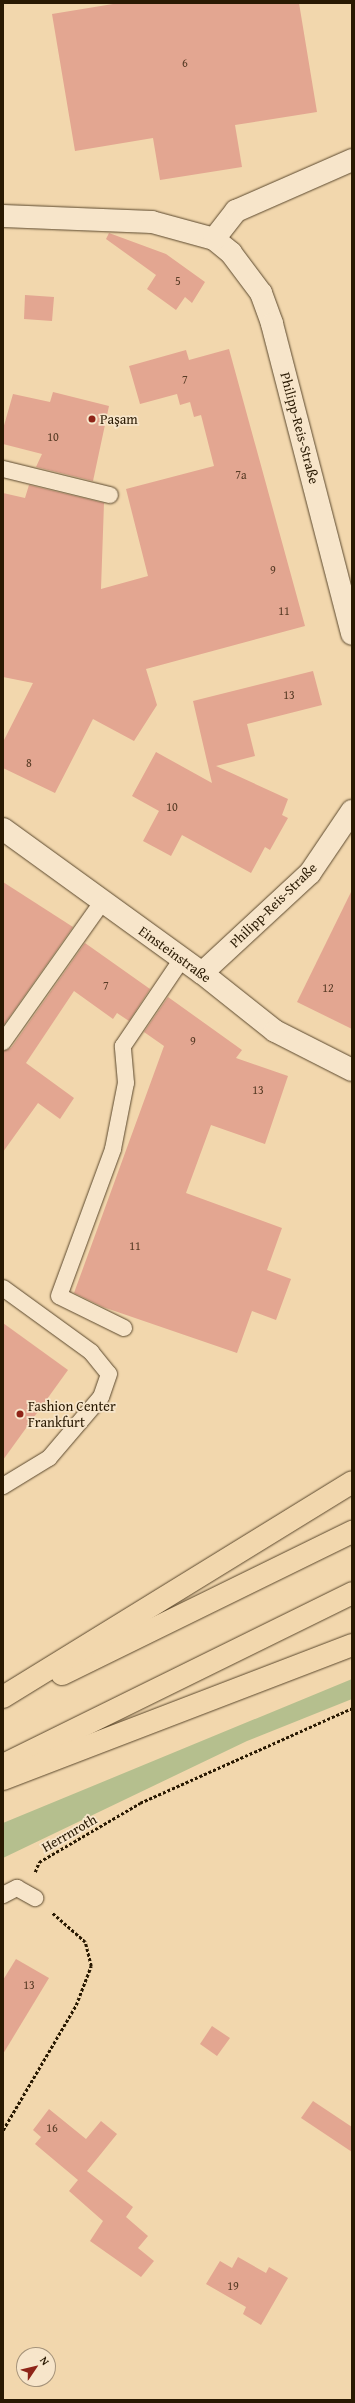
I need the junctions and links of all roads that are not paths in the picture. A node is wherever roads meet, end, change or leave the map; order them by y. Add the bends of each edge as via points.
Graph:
1 (352, 160) edge
2 (3, 216) edge
3 (214, 239) junction
4 (3, 469) edge
5 (110, 495) dead end
6 (346, 582) edge
7 (352, 634) edge
8 (352, 811) edge
9 (3, 829) edge
10 (103, 901) junction
11 (182, 959) junction
12 (202, 973) junction
13 (3, 1042) edge
14 (352, 1070) edge
15 (3, 1288) edge
16 (124, 1328) dead end
17 (352, 1482) edge
18 (3, 1486) edge
19 (352, 1532) edge
20 (352, 1593) edge
21 (352, 1645) edge
22 (3, 1697) edge
23 (3, 1703) edge
24 (3, 1765) edge
25 (3, 1779) edge
26 (3, 1895) edge
27 (35, 1898) road end

1 - 3 street via 236,211
2 - 3 street, Philipp-Reis-Straße via 152,222
3 - 6 street, Philipp-Reis-Straße via 247,272 261,293
4 - 5 lane
6 - 7 street, Philipp-Reis-Straße
8 - 12 street, Philipp-Reis-Straße via 310,873
9 - 10 street, Einsteinstraße
10 - 11 street, Einsteinstraße
10 - 13 lane
11 - 12 street, Einsteinstraße
11 - 16 lane via 123,1046 126,1083 113,1149 59,1296
12 - 14 street, Einsteinstraße via 275,1031
15 - 18 lane via 91,1352 109,1374 101,1397 49,1458
17 - 22 highway
19 - 23 highway
20 - 24 highway
21 - 25 highway
26 - 27 lane via 17,1888

